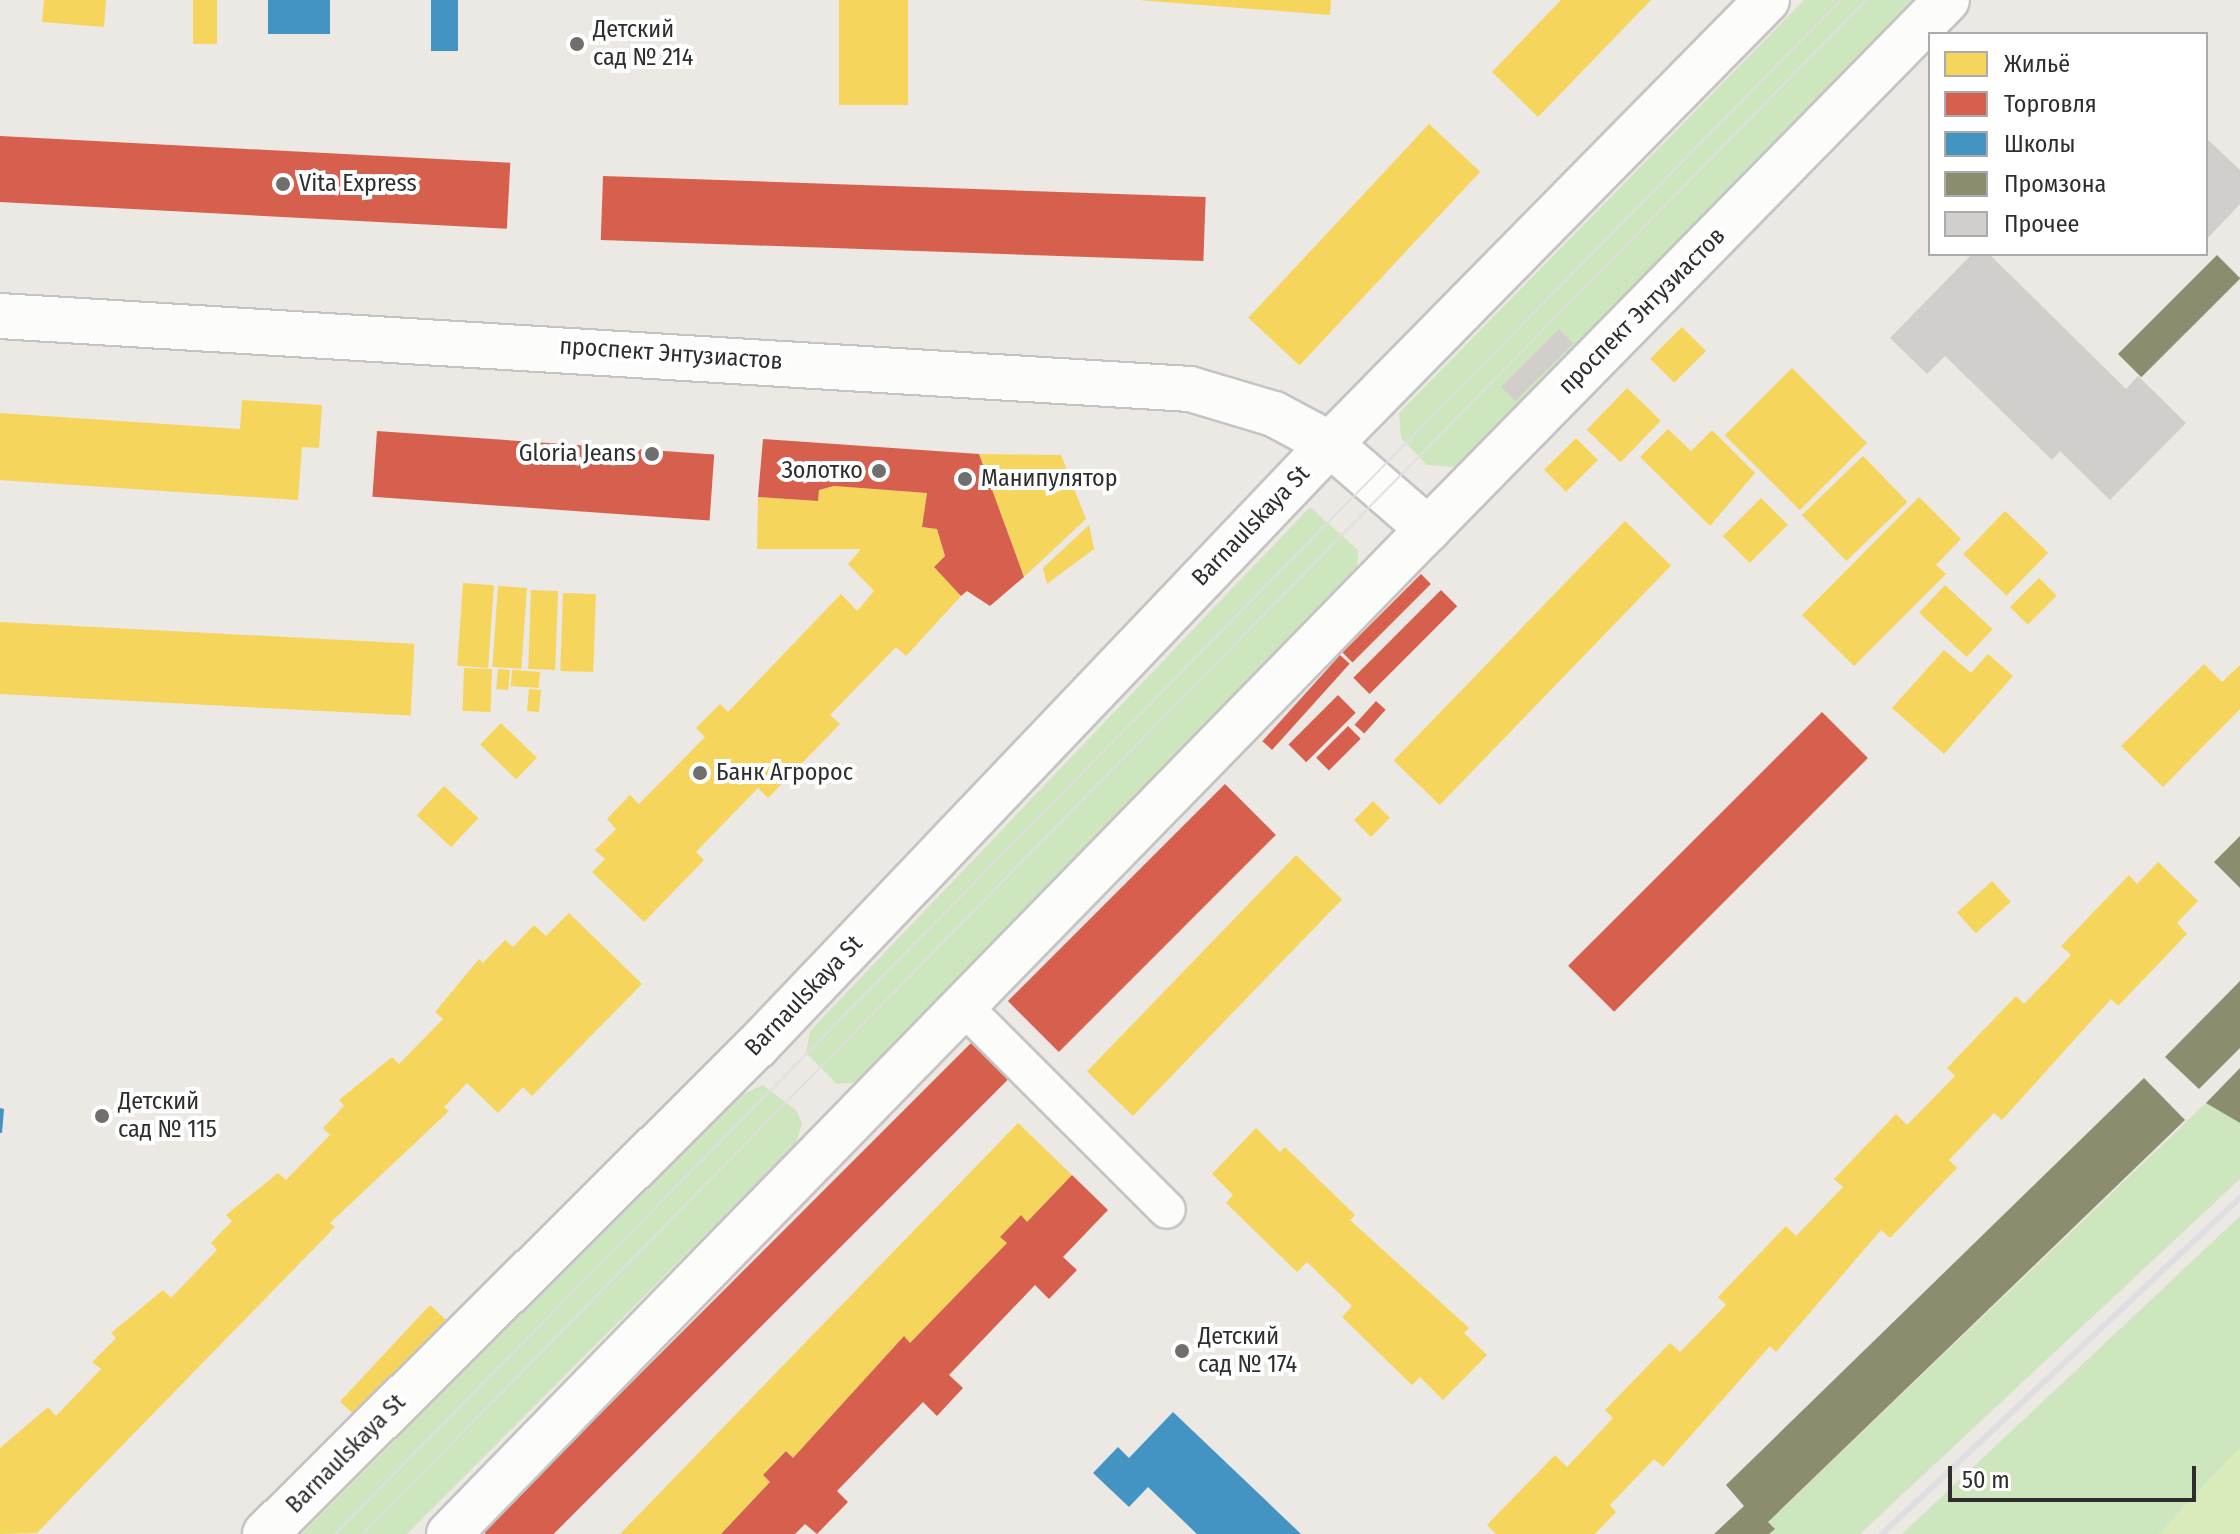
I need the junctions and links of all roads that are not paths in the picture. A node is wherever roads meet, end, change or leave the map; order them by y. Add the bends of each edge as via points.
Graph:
1 (1767, 0) edge
2 (1947, 0) edge
3 (0, 316) edge
4 (1330, 444) junction
5 (1428, 529) junction
6 (963, 1006) junction
7 (1167, 1210) dead end
8 (265, 1534) edge
9 (449, 1534) edge

1 - 4 street
2 - 5 street, проспект Энтузиастов
3 - 4 street, проспект Энтузиастов via 1190,389 1274,414
4 - 5 street, проспект Энтузиастов
4 - 8 street, Barnaulskaya St via 756,1047
5 - 6 street
6 - 7 street
6 - 9 street

